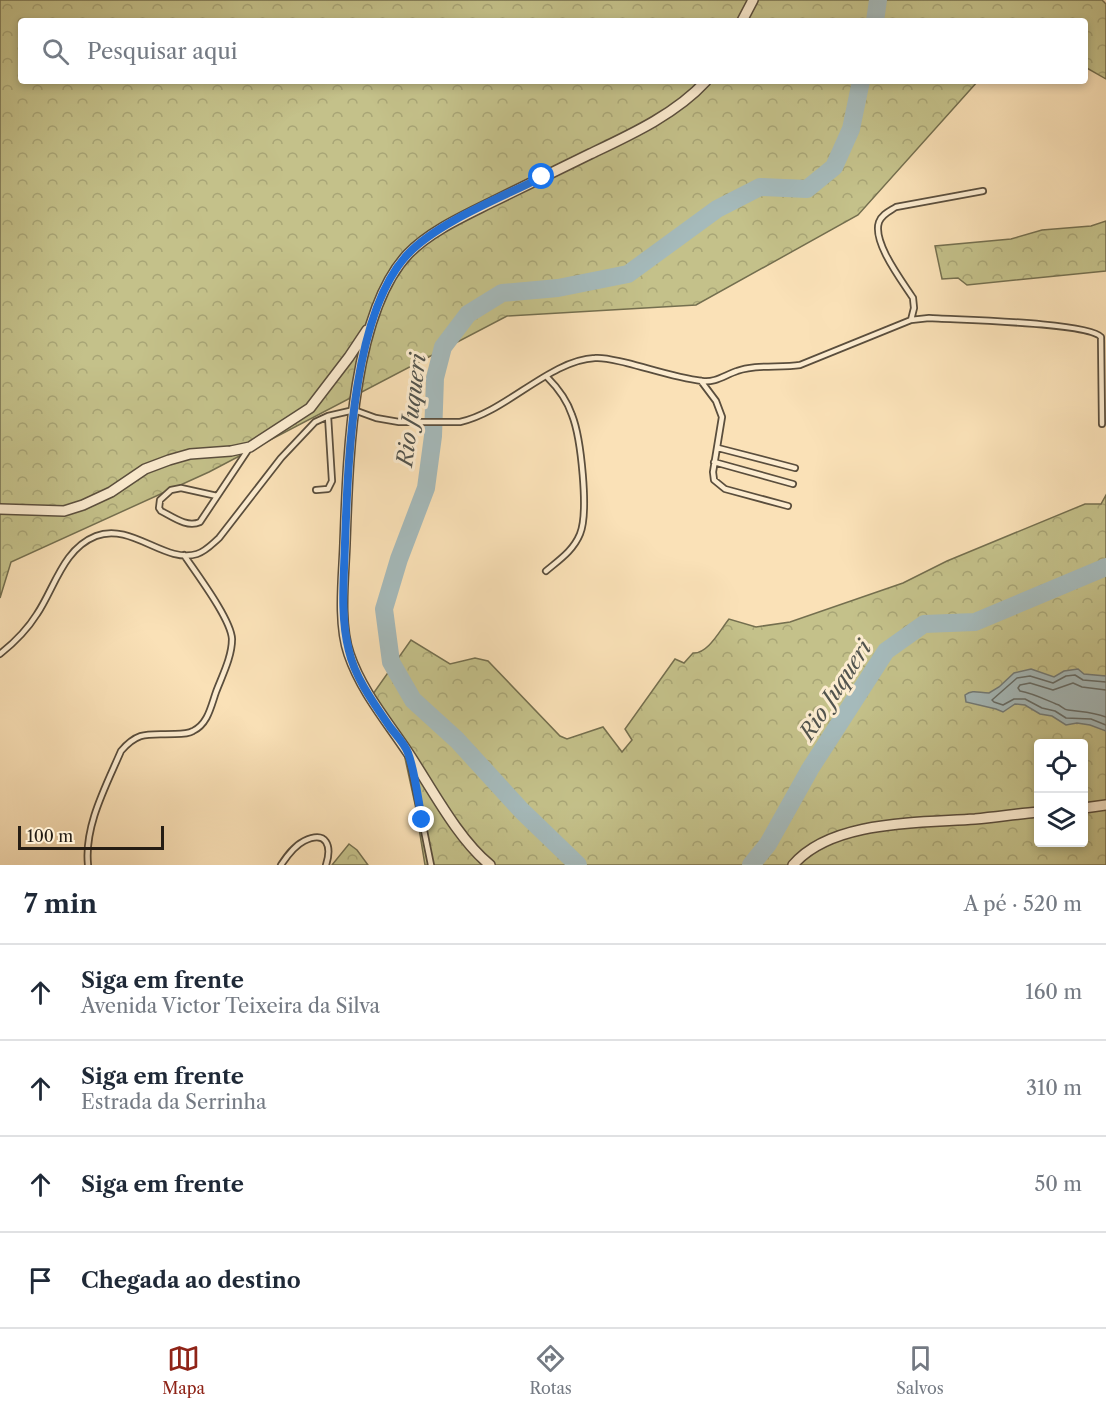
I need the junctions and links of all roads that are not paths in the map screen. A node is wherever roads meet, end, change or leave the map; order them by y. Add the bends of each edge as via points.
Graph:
1 (753, 0) edge
2 (744, 18) edge
3 (703, 84) edge
4 (982, 191) dead end
5 (374, 320) junction
6 (911, 320) junction
7 (547, 376) junction
8 (701, 381) junction
9 (310, 408) junction
10 (354, 410) junction
11 (328, 416) junction
12 (315, 422) junction
13 (1102, 424) dead end
14 (250, 447) junction
15 (718, 448) junction
16 (714, 462) junction
17 (795, 468) dead end
18 (793, 484) dead end
19 (316, 490) dead end
20 (217, 496) junction
21 (788, 506) dead end
22 (0, 509) edge
23 (184, 555) junction
24 (546, 571) dead end
25 (0, 654) edge
26 (408, 752) junction
27 (1106, 805) edge
28 (1088, 807) edge
29 (1034, 812) edge
30 (88, 865) edge
31 (280, 865) edge
32 (327, 865) edge
33 (431, 865) edge
34 (490, 865) edge
35 (793, 865) edge

1 - 2 street
3 - 5 street via 639,129 464,216 430,237 395,271
4 - 6 lane via 896,207 880,221 882,245 913,298
5 - 9 street
5 - 10 street
6 - 8 lane via 800,365 746,369 713,381
6 - 13 lane via 1065,326 1098,334 1103,342
7 - 8 lane via 596,358
7 - 10 lane via 479,417 460,422 387,420
7 - 24 lane via 573,416 584,511 580,533 571,550
8 - 15 lane via 722,417
9 - 12 lane
9 - 14 street
10 - 11 lane
10 - 26 street via 343,588 345,628 349,653 369,697
11 - 12 lane
11 - 19 lane via 332,481 328,489
12 - 23 lane via 281,458 219,538 196,554
14 - 20 lane
14 - 22 street via 169,460 145,469 111,492 64,511
15 - 16 lane
15 - 17 lane
16 - 18 lane
16 - 21 lane via 714,480 725,489
20 - 20 lane via 194,525 159,508 160,500 174,489
23 - 25 lane via 116,532 95,536 72,553 38,614
23 - 30 lane via 226,620 232,635 228,662 207,717 194,731 139,735 121,751 90,829
26 - 33 lane
26 - 34 street via 448,816
27 - 28 street
29 - 35 street via 915,822 846,834 818,843
31 - 32 lane via 304,842 315,838 329,845

